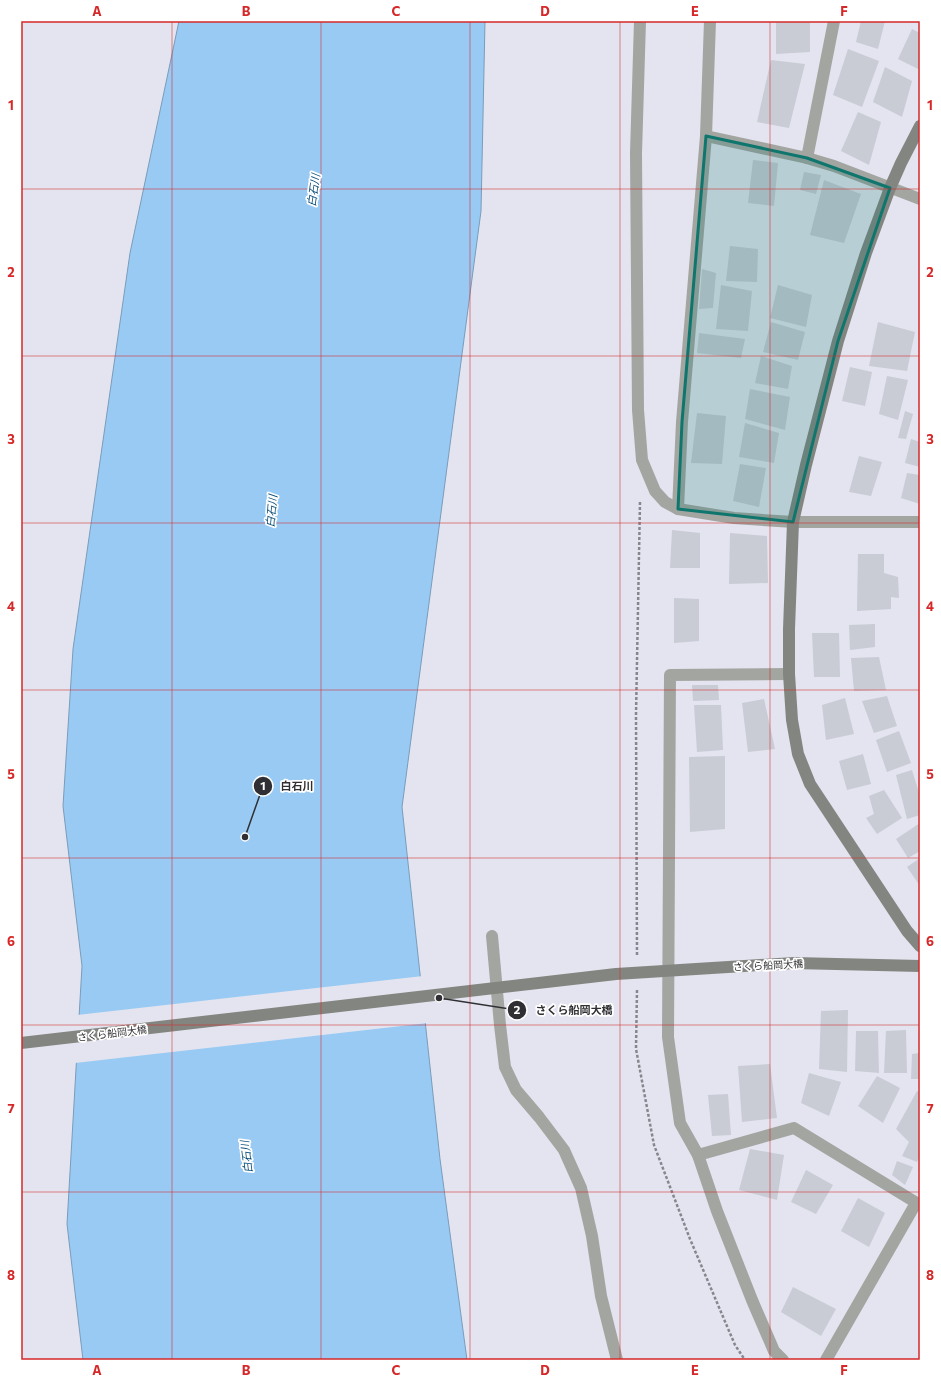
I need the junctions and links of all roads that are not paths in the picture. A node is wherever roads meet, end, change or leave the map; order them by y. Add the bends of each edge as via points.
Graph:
1 (640, 21) edge
2 (710, 21) edge
3 (834, 21) edge
4 (920, 126) edge
5 (706, 136) junction
6 (807, 158) junction
7 (890, 188) junction
8 (920, 199) edge
9 (678, 509) junction
10 (793, 522) junction
11 (920, 522) edge
12 (789, 674) junction
13 (492, 936) dead end
14 (920, 946) edge
15 (920, 966) edge
16 (21, 1043) edge
17 (698, 1155) junction
18 (918, 1204) edge
19 (617, 1360) edge
20 (783, 1360) edge
21 (826, 1360) edge

1 - 9 street via 636,153 639,430 642,460 655,491 665,502
2 - 5 street
3 - 6 street
4 - 7 main road
5 - 6 street
5 - 9 street via 682,422
6 - 7 street via 859,174
7 - 8 street
7 - 10 main road via 838,341
9 - 10 street via 734,518
10 - 11 street
10 - 12 main road
12 - 14 main road via 792,720 798,754 810,784 907,931
12 - 17 street via 670,675 668,1037 680,1123
13 - 19 street via 505,1067 516,1090 564,1150 580,1188 592,1236 601,1296
15 - 16 main road, さくら船岡大橋, bridge via 794,963 616,974
17 - 18 street via 794,1128
17 - 20 street via 752,1300 774,1351
18 - 21 street

